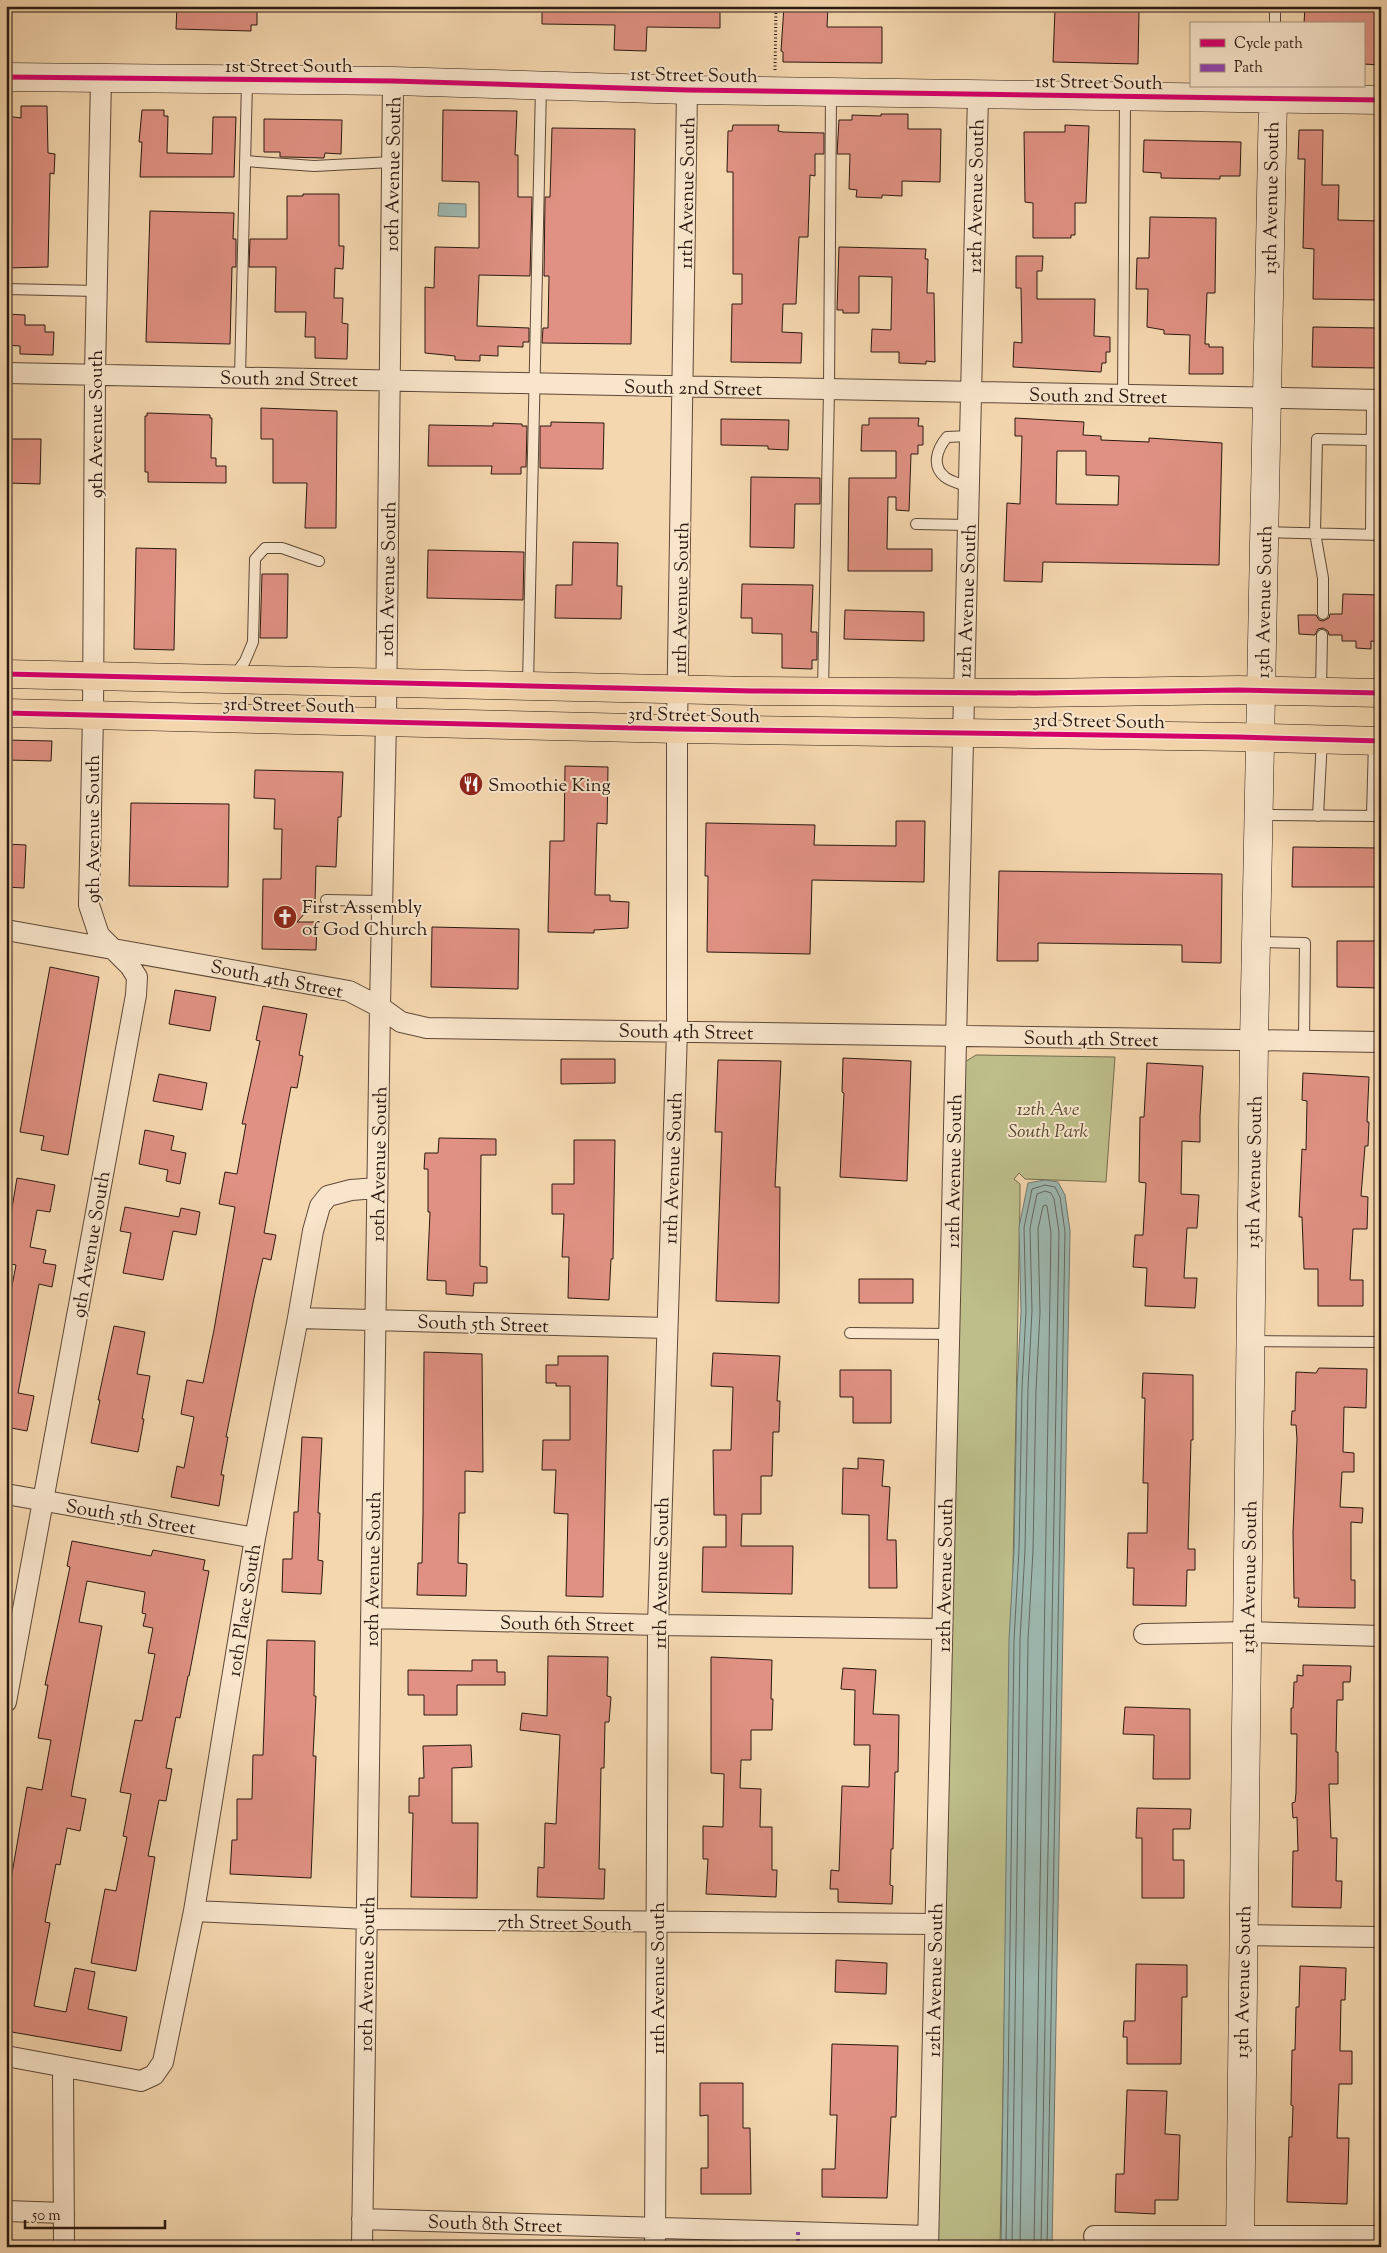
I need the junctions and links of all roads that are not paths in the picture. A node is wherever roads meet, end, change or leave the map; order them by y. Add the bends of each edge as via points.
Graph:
1 (1275, 6) edge
2 (1275, 22) edge
3 (6, 77) edge
4 (101, 78) junction
5 (247, 80) junction
6 (393, 81) junction
7 (541, 85) junction
8 (687, 90) junction
9 (831, 92) junction
10 (1273, 92) edge
11 (1330, 93) edge
12 (978, 94) junction
13 (1125, 96) junction
14 (1381, 100) edge
15 (245, 161) junction
16 (392, 162) junction
17 (6, 289) edge
18 (96, 291) junction
19 (6, 373) edge
20 (95, 374) junction
21 (240, 377) junction
22 (389, 381) junction
23 (535, 383) junction
24 (684, 386) junction
25 (828, 390) junction
26 (971, 393) junction
27 (1123, 396) junction
28 (1266, 398) junction
29 (1377, 400) edge
30 (970, 436) junction
31 (1372, 440) junction
32 (969, 486) junction
33 (916, 524) dead end
34 (968, 525) junction
35 (1264, 532) junction
36 (1315, 533) junction
37 (1376, 534) edge
38 (319, 561) dead end
39 (1323, 614) dead end
40 (1322, 635) dead end
41 (6, 674) edge
42 (93, 677) junction
43 (230, 680) junction
44 (386, 684) junction
45 (528, 685) junction
46 (678, 688) junction
47 (1261, 690) junction
48 (822, 691) junction
49 (1321, 691) junction
50 (963, 693) junction
51 (1381, 693) edge
52 (6, 713) edge
53 (93, 715) junction
54 (386, 721) junction
55 (677, 729) junction
56 (963, 733) junction
57 (1260, 737) junction
58 (1322, 739) junction
59 (1377, 741) edge
60 (1258, 815) junction
61 (1318, 816) junction
62 (1376, 816) edge
63 (326, 900) dead end
64 (382, 901) junction
65 (6, 930) edge
66 (1256, 942) junction
67 (112, 948) junction
68 (380, 1007) junction
69 (677, 1031) junction
70 (956, 1035) junction
71 (1254, 1041) junction
72 (1304, 1041) junction
73 (1381, 1042) edge
74 (377, 1188) junction
75 (298, 1318) junction
76 (375, 1320) junction
77 (667, 1328) junction
78 (850, 1333) dead end
79 (949, 1334) junction
80 (1251, 1340) junction
81 (1381, 1342) edge
82 (6, 1494) edge
83 (42, 1501) junction
84 (255, 1538) junction
85 (371, 1618) junction
86 (658, 1625) junction
87 (942, 1629) junction
88 (1248, 1632) junction
89 (1144, 1634) dead end
90 (1381, 1636) edge
91 (6, 1702) edge
92 (194, 1911) junction
93 (367, 1919) junction
94 (658, 1923) junction
95 (935, 1924) junction
96 (1242, 1935) junction
97 (1381, 1938) edge
98 (6, 2056) edge
99 (63, 2068) junction
100 (6, 2211) edge
101 (64, 2213) junction
102 (362, 2219) junction
103 (1094, 2236) dead end
104 (1381, 2236) edge
105 (656, 2237) edge
106 (1240, 2241) edge
107 (928, 2242) edge
108 (64, 2247) edge
109 (362, 2247) edge

1 - 2 lane
3 - 4 street, 1st Street South
4 - 5 street, 1st Street South
4 - 18 street, 9th Avenue South
5 - 6 street, 1st Street South
5 - 15 lane
6 - 7 street, 1st Street South
6 - 16 street, 10th Avenue South
7 - 8 street, 1st Street South
7 - 23 lane
8 - 9 street, 1st Street South
8 - 24 street, 11th Avenue South
9 - 12 street, 1st Street South
9 - 25 lane
10 - 11 street, 1st Street South
10 - 13 street, 1st Street South
10 - 28 street, 13th Avenue South
11 - 14 street, 1st Street South
12 - 13 street, 1st Street South
12 - 26 street, 12th Avenue South
13 - 27 lane
15 - 16 lane via 314,166
15 - 21 lane
16 - 22 street, 10th Avenue South
17 - 18 lane
18 - 20 street, 9th Avenue South
19 - 20 street, South 2nd Street
20 - 21 street, South 2nd Street
20 - 42 street, 9th Avenue South
21 - 22 street, South 2nd Street
22 - 23 street, South 2nd Street
22 - 44 street, 10th Avenue South
23 - 24 street, South 2nd Street
23 - 45 lane
24 - 25 street, South 2nd Street
24 - 46 street, 11th Avenue South
25 - 26 street, South 2nd Street
25 - 48 lane
26 - 27 street, South 2nd Street
26 - 30 street, 12th Avenue South
27 - 28 street, South 2nd Street
28 - 29 street, South 2nd Street
28 - 35 street, 13th Avenue South
29 - 31 lane
30 - 32 street, 12th Avenue South
30 - 32 lane via 947,437 940,446 936,463 945,477
31 - 36 lane via 1316,439
31 - 37 lane
32 - 34 street, 12th Avenue South
33 - 34 lane
34 - 50 street, 12th Avenue South
35 - 36 lane
35 - 47 street, 13th Avenue South
36 - 37 lane
36 - 39 lane via 1323,578
38 - 43 lane via 282,548 265,548 255,559 253,642 245,661
40 - 49 lane
41 - 42 main road, 3rd Street South
42 - 43 main road, 3rd Street South
42 - 53 street, 9th Avenue South
43 - 44 main road, 3rd Street South
44 - 45 main road, 3rd Street South
44 - 54 street, 10th Avenue South
45 - 46 main road, 3rd Street South
46 - 48 main road, 3rd Street South
46 - 55 street, 11th Avenue South
47 - 49 main road, 3rd Street South
47 - 50 main road, 3rd Street South
47 - 57 street, 13th Avenue South
48 - 50 main road, 3rd Street South
49 - 51 main road, 3rd Street South
50 - 56 street, 12th Avenue South
52 - 53 main road, 3rd Street South
53 - 54 main road, 3rd Street South
53 - 67 street, 9th Avenue South via 89,905 99,935
54 - 55 main road, 3rd Street South
54 - 64 street, 10th Avenue South
55 - 56 main road, 3rd Street South
55 - 69 street, 11th Avenue South
56 - 57 main road, 3rd Street South
56 - 70 street, 12th Avenue South
57 - 58 main road, 3rd Street South
57 - 60 street, 13th Avenue South
58 - 59 main road, 3rd Street South
58 - 61 lane
59 - 62 lane
60 - 61 lane
60 - 66 street, 13th Avenue South
61 - 62 lane
63 - 64 lane
64 - 68 street, 10th Avenue South
65 - 67 street, South 4th Street
66 - 71 street, 13th Avenue South
66 - 72 lane via 1305,943
67 - 68 street, South 4th Street via 349,991
67 - 83 street, 9th Avenue South via 137,977 136,995
68 - 69 street, South 4th Street via 400,1022 427,1028
68 - 74 street, 10th Avenue South
69 - 70 street, South 4th Street
69 - 77 street, 11th Avenue South
70 - 71 street, South 4th Street
70 - 79 street, 12th Avenue South
71 - 72 street, South 4th Street
71 - 80 street, 13th Avenue South
72 - 73 street, South 4th Street
74 - 75 street, 10th Place South via 328,1196 320,1206
74 - 76 street, 10th Avenue South
75 - 76 street, South 5th Street
75 - 84 street, 10th Place South
76 - 77 street, South 5th Street
76 - 85 street, 10th Avenue South
77 - 86 street, 11th Avenue South
78 - 79 lane
79 - 87 street, 12th Avenue South
80 - 81 lane
80 - 88 street, 13th Avenue South
82 - 83 street, South 5th Street
83 - 84 street, South 5th Street
83 - 91 street, 9th Avenue South
84 - 92 street, 10th Place South
85 - 86 street, South 6th Street
85 - 93 street, 10th Avenue South
86 - 87 street, South 6th Street
86 - 94 street, 11th Avenue South
87 - 95 street, 12th Avenue South
88 - 89 street
88 - 90 street
88 - 96 street, 13th Avenue South
92 - 93 street, 7th Street South
92 - 99 street, 10th Place South via 163,2062 154,2074 141,2081
93 - 94 street, 7th Street South
93 - 102 street, 10th Avenue South
94 - 95 street, 7th Street South
94 - 105 street, 11th Avenue South
95 - 107 street, 12th Avenue South
96 - 97 street
96 - 106 street, 13th Avenue South
98 - 99 street
99 - 101 street
100 - 101 street
101 - 108 street
102 - 105 street, South 8th Street
102 - 109 street, 10th Avenue South
103 - 106 street
104 - 106 street
105 - 107 street, South 8th Street

